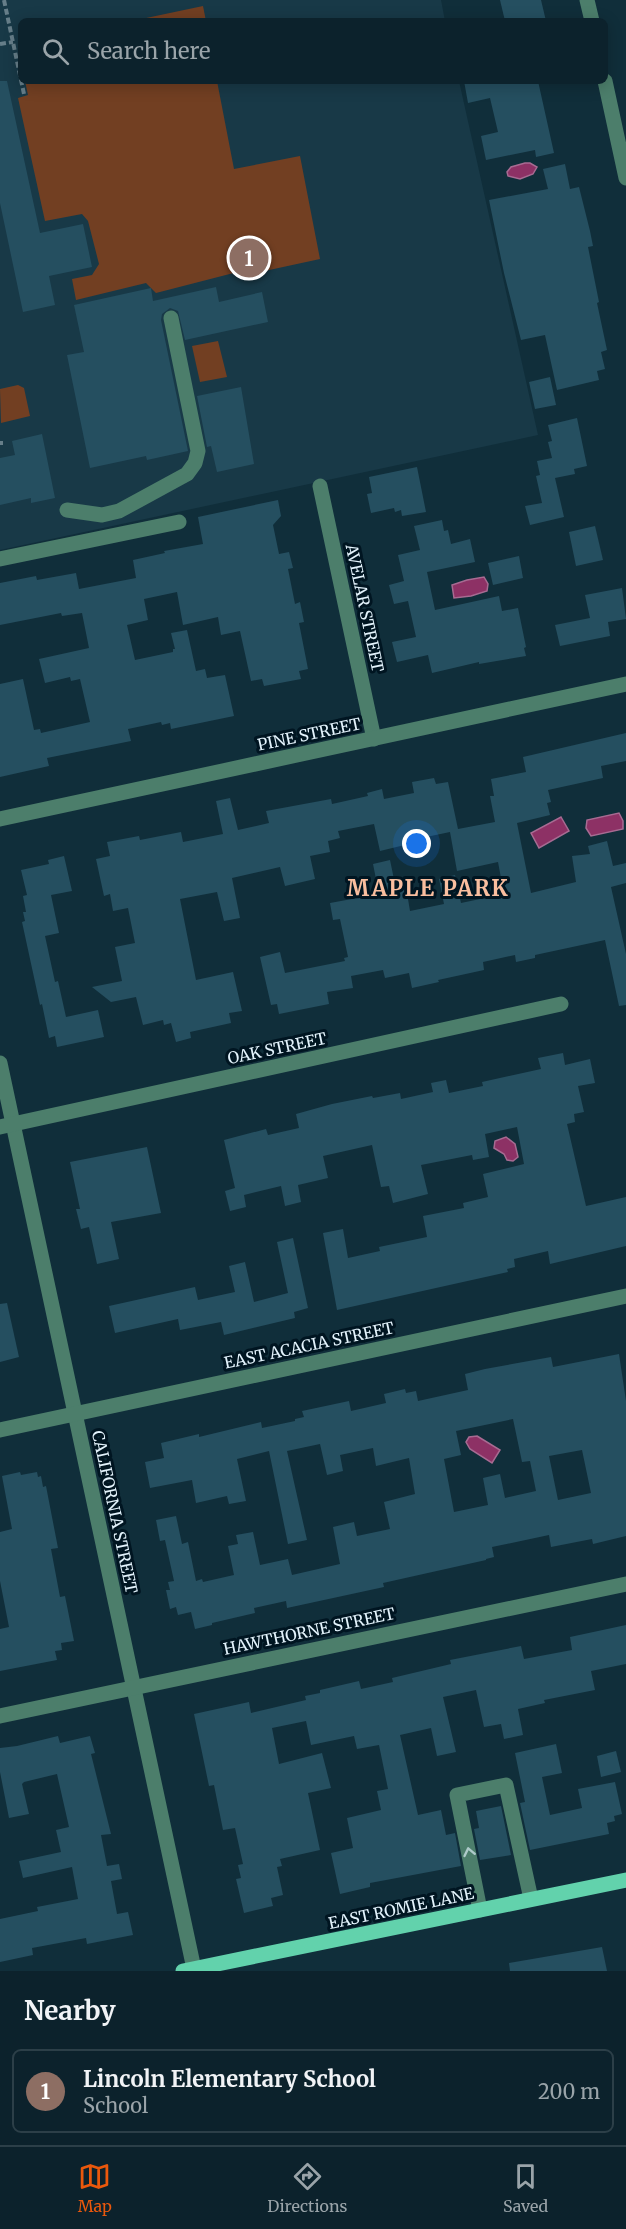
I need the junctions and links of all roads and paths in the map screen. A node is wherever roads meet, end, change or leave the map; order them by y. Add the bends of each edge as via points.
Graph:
1 (4, 0) edge
2 (587, 0) edge
3 (591, 18) edge
4 (13, 42) junction
5 (0, 44) edge
6 (18, 66) edge
7 (22, 84) edge
8 (606, 84) edge
9 (24, 94) dead end
10 (626, 178) edge
11 (171, 318) dead end
12 (320, 486) dead end
13 (67, 510) dead end
14 (178, 522) dead end
15 (0, 559) edge
16 (626, 684) edge
17 (374, 739) junction
18 (0, 819) edge
19 (561, 1004) dead end
20 (0, 1063) edge
21 (7, 1125) edge
22 (626, 1296) edge
23 (75, 1414) junction
24 (0, 1430) edge
25 (626, 1584) edge
26 (134, 1687) junction
27 (0, 1716) edge
28 (626, 1880) edge
29 (531, 1899) junction
30 (480, 1910) junction
31 (188, 1970) edge

1 - 4 path
2 - 3 street
4 - 5 path
4 - 6 path
7 - 9 path
8 - 10 street
11 - 13 street via 198,451 195,463 187,474 120,511 102,515
12 - 17 street, AVELAR STREET
14 - 15 street
16 - 17 street, PINE STREET
17 - 18 street, PINE STREET
19 - 21 street, OAK STREET
20 - 21 street, CALIFORNIA STREET
21 - 23 street, CALIFORNIA STREET
22 - 23 street, EAST ACACIA STREET
23 - 24 street, EAST ACACIA STREET
23 - 26 street, CALIFORNIA STREET
25 - 26 street, HAWTHORNE STREET
26 - 27 street, HAWTHORNE STREET
26 - 31 street, CALIFORNIA STREET
28 - 29 main road, EAST ROMIE LANE
29 - 30 main road, EAST ROMIE LANE
30 -> 29 street via 457,1795 506,1785
30 - 31 main road, EAST ROMIE LANE

